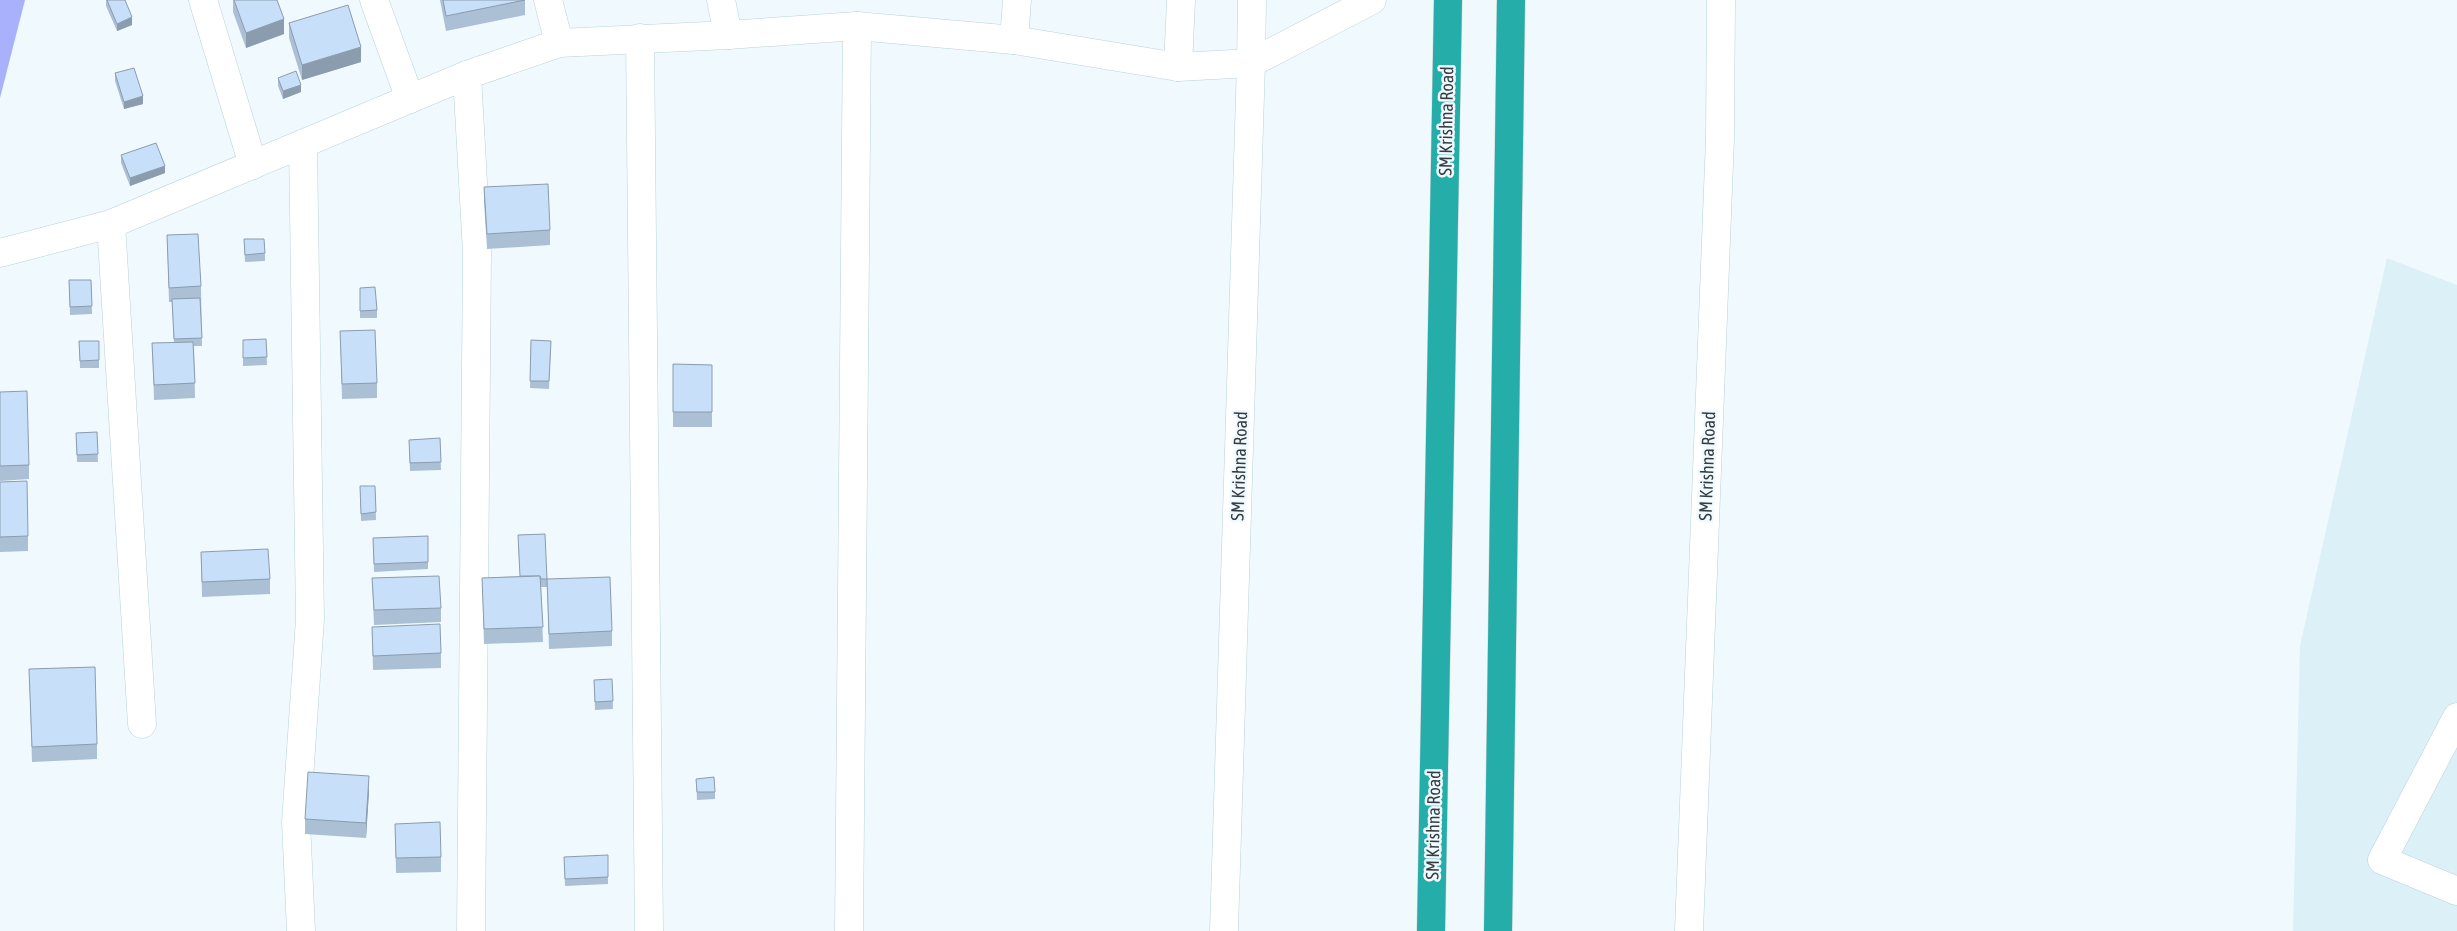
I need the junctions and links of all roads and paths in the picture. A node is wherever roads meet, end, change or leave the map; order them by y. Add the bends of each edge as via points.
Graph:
1 (203, 0) edge
2 (374, 0) edge
3 (548, 0) edge
4 (721, 0) edge
5 (1017, 0) edge
6 (1181, 0) edge
7 (1252, 0) edge
8 (1372, 0) edge
9 (1448, 0) edge
10 (1510, 0) edge
11 (1721, 0) edge
12 (856, 26) junction
13 (728, 35) junction
14 (640, 38) junction
15 (1014, 40) junction
16 (558, 43) junction
17 (1251, 63) junction
18 (1178, 67) junction
19 (466, 75) junction
20 (410, 99) junction
21 (303, 144) junction
22 (253, 165) junction
23 (111, 224) junction
24 (0, 253) edge
25 (2457, 717) edge
26 (142, 724) dead end
27 (2457, 891) edge
28 (302, 931) edge
29 (472, 931) edge
30 (649, 931) edge
31 (849, 931) edge
32 (1224, 931) edge
33 (1432, 931) edge
34 (1498, 931) edge
35 (1689, 931) edge

1 - 22 street
2 - 20 street
3 - 16 street
4 - 13 street
5 - 15 street
6 - 18 street
7 - 17 street, SM Krishna Road
8 - 17 street
9 - 33 highway, SM Krishna Road
10 - 34 highway
11 - 35 street, SM Krishna Road via 1720,138
12 - 13 street
12 - 15 street
12 - 31 street
13 - 14 street
14 - 16 street
14 - 30 street
15 - 18 street
16 - 19 street
17 - 18 street
17 - 32 street, SM Krishna Road
19 - 20 street
19 - 29 street via 477,253
20 - 21 street
21 - 22 street
21 - 28 street via 310,619 296,822
22 - 23 street
23 - 24 street
23 - 26 street
25 - 27 street via 2382,860

